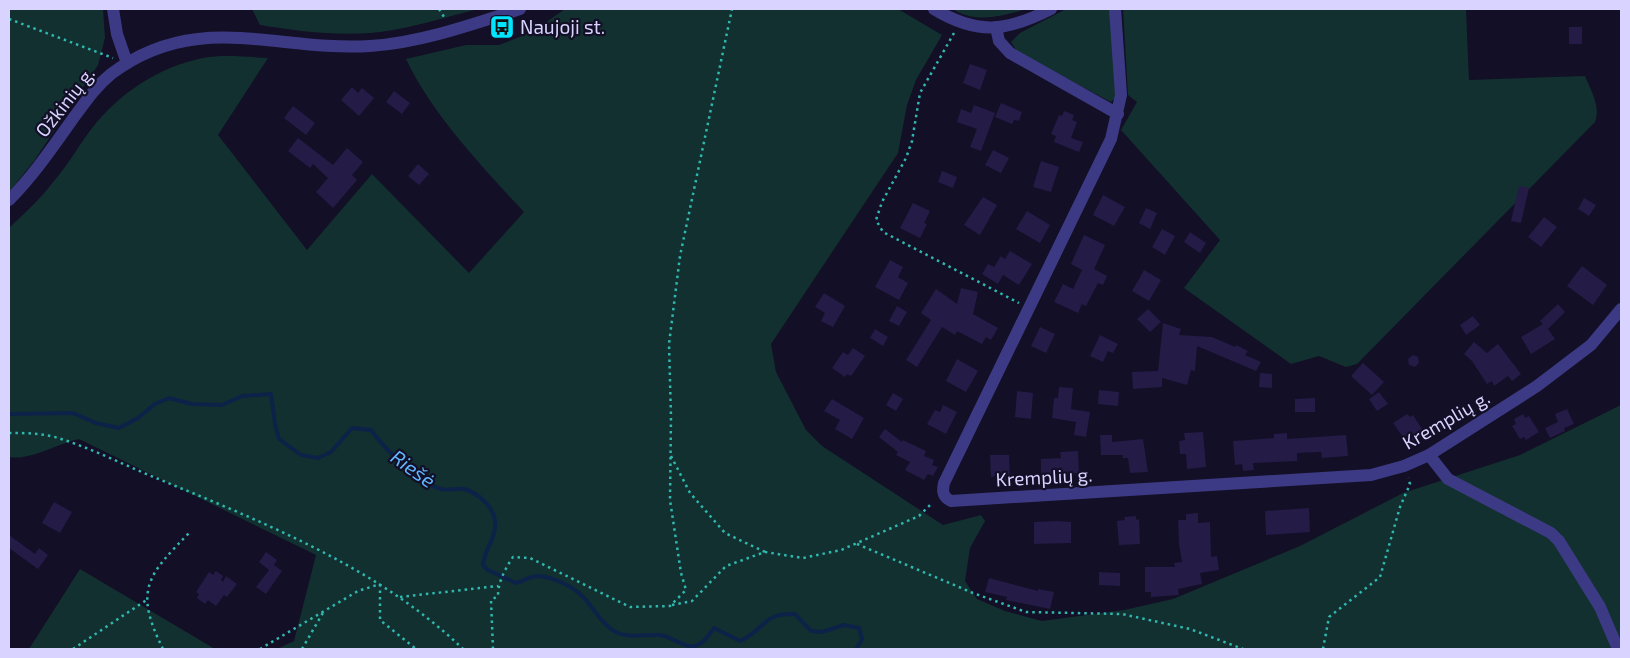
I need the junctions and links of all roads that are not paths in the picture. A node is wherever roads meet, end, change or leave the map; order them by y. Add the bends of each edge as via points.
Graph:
1 (113, 9) edge
2 (520, 9) edge
3 (934, 9) edge
4 (1051, 9) edge
5 (1115, 9) edge
6 (996, 27) junction
7 (127, 63) junction
8 (1118, 114) junction
9 (9, 200) edge
10 (1621, 310) edge
11 (1429, 455) junction
12 (1618, 649) edge

1 - 7 street
2 - 7 street, Ožkinių g. via 452,30 387,45 342,46 256,37 214,37 173,44
3 - 6 street via 971,27
4 - 6 street via 1024,21
5 - 8 street, Kremplių g. via 1121,95
6 - 8 street via 999,41 1010,53
7 - 9 street, Ožkinių g. via 94,91 32,176
8 - 11 street, Kremplių g. via 1111,139 944,483 945,498 951,501 1371,475
10 - 11 street, Kremplių g. via 1591,345 1570,362
11 - 12 street via 1448,479 1555,537 1600,607

